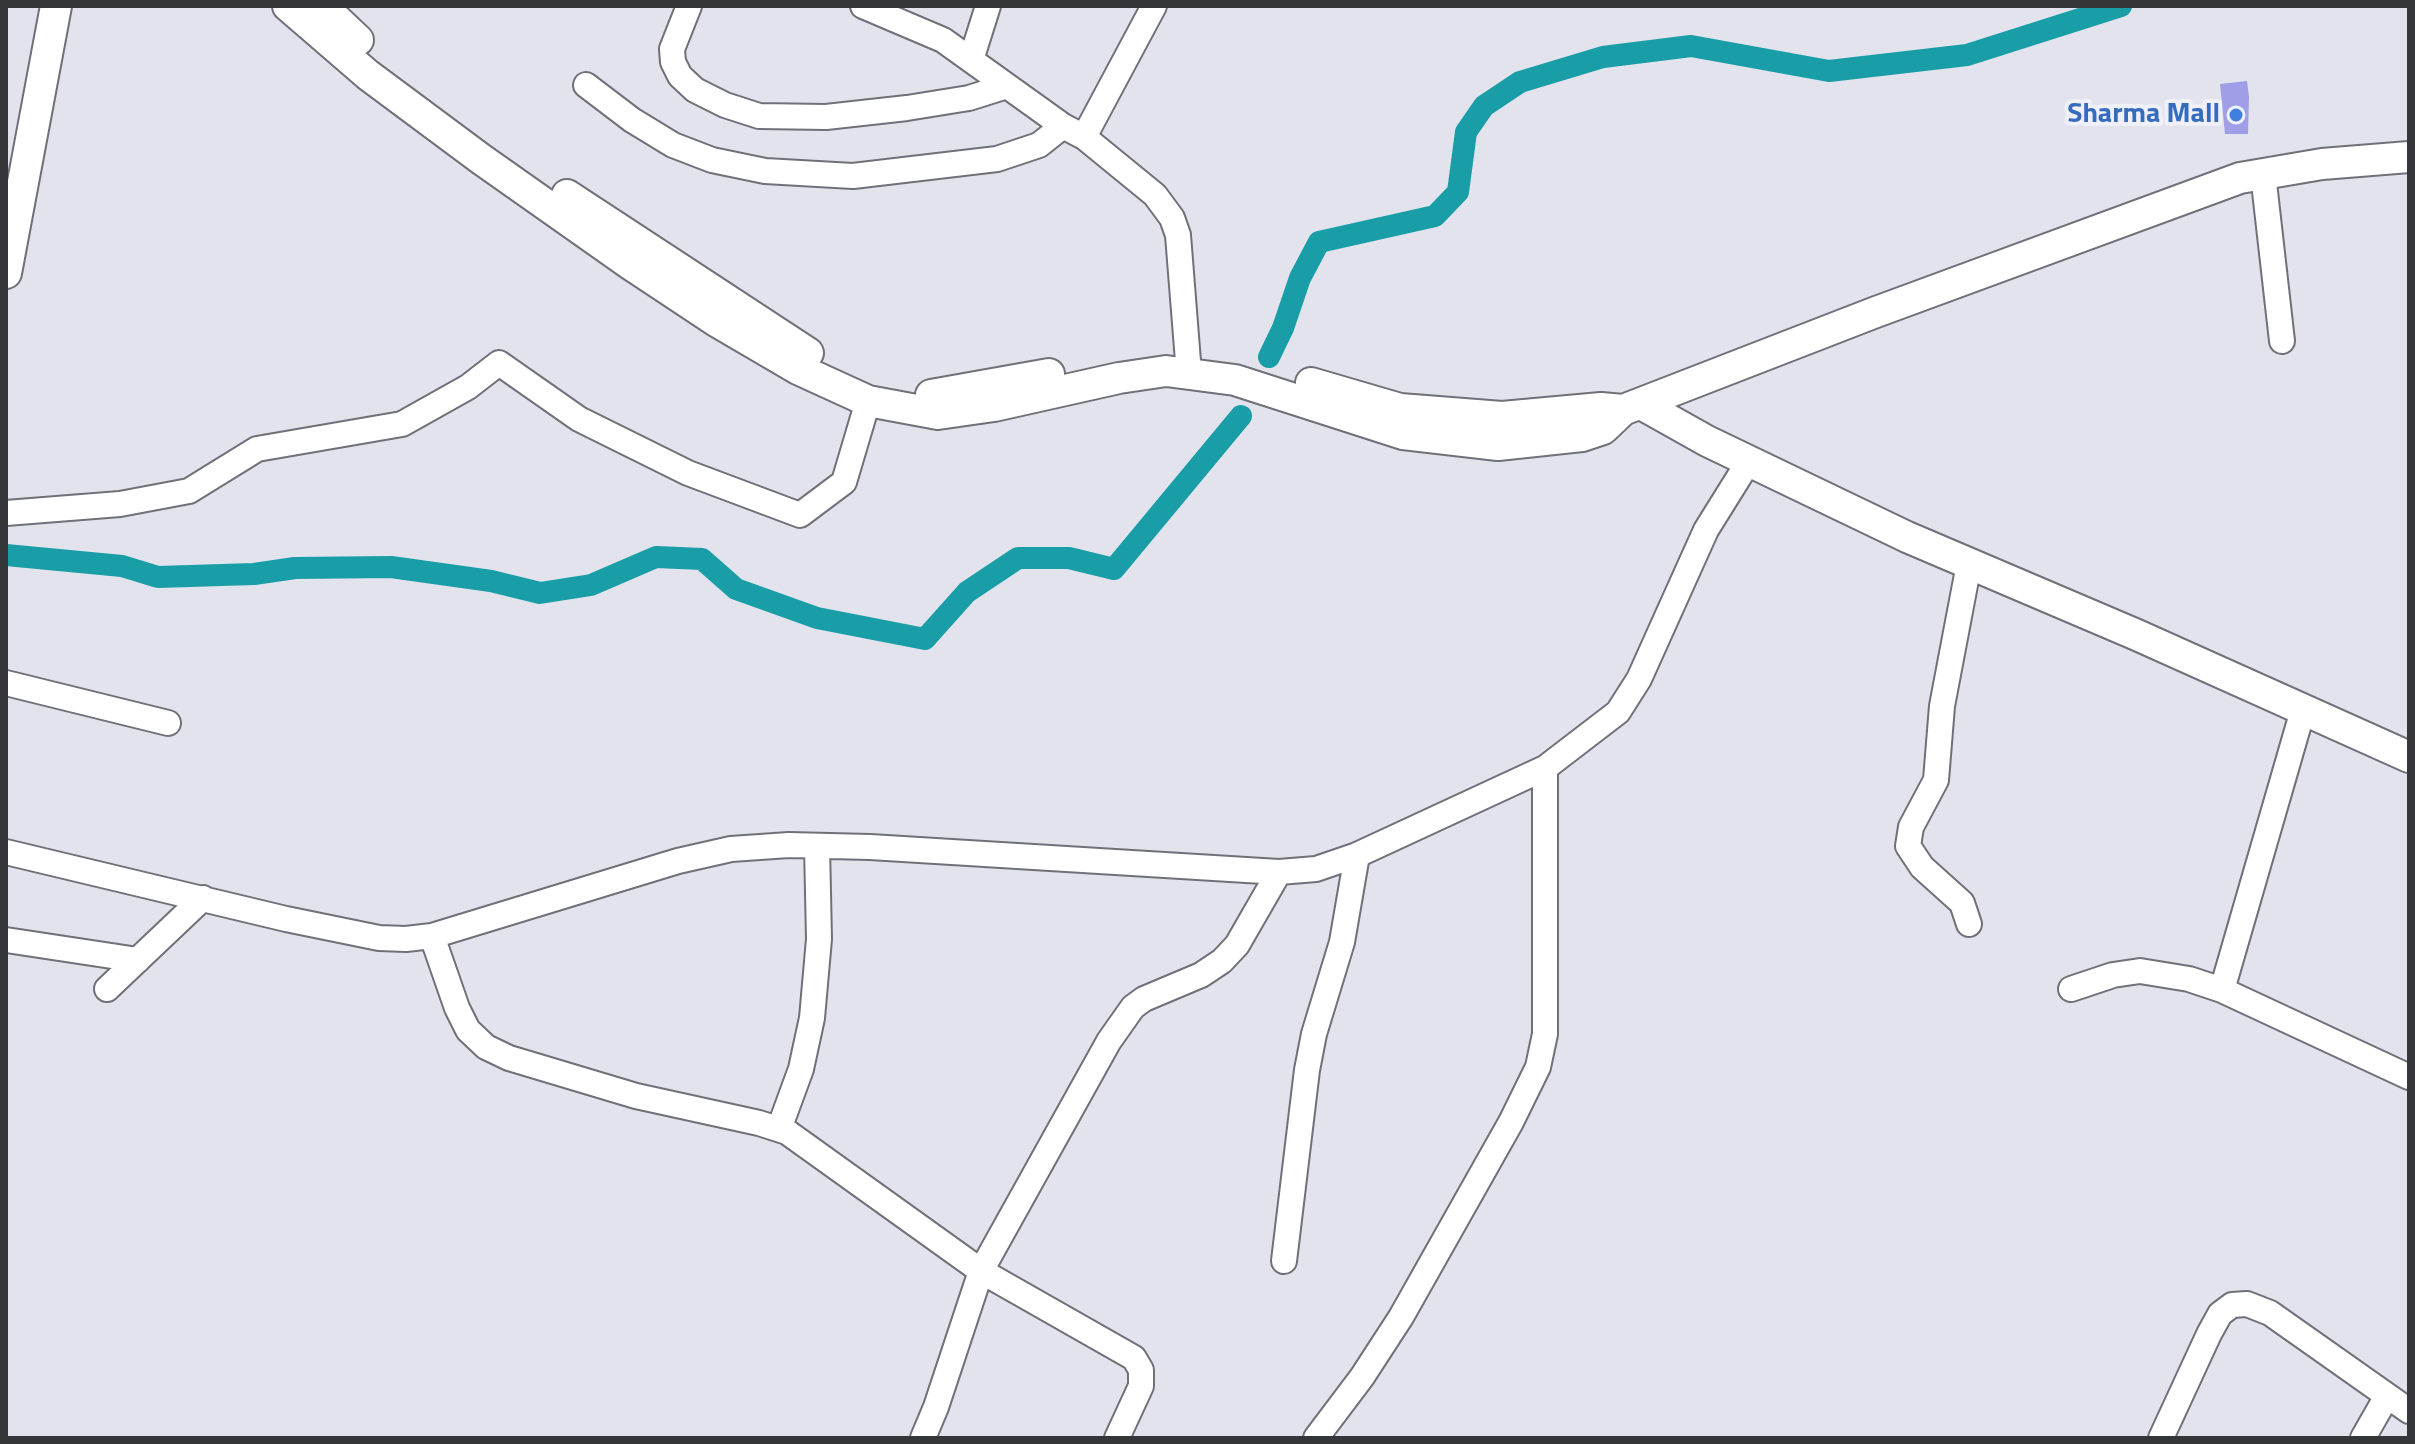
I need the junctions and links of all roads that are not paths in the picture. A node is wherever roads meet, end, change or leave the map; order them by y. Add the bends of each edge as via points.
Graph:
1 (56, 6) edge
2 (288, 6) edge
3 (322, 6) edge
4 (689, 6) edge
5 (863, 6) edge
6 (988, 6) edge
7 (1154, 6) edge
8 (896, 12) edge
9 (971, 60) junction
10 (586, 85) dead end
11 (1007, 86) junction
12 (1074, 132) junction
13 (2409, 157) edge
14 (2263, 174) junction
15 (6, 273) edge
16 (2282, 341) dead end
17 (1188, 364) junction
18 (868, 401) junction
19 (1632, 407) junction
20 (1749, 461) junction
21 (6, 513) edge
22 (1969, 564) junction
23 (6, 683) edge
24 (2303, 710) junction
25 (168, 723) dead end
26 (2409, 757) edge
27 (1545, 768) junction
28 (817, 846) junction
29 (6, 852) edge
30 (1357, 855) junction
31 (1279, 872) junction
32 (203, 898) junction
33 (1969, 924) dead end
34 (432, 936) junction
35 (6, 940) edge
36 (138, 960) junction
37 (107, 989) dead end
38 (2071, 989) dead end
39 (2222, 990) junction
40 (2409, 1077) edge
41 (779, 1129) junction
42 (1284, 1261) dead end
43 (981, 1271) junction
44 (2387, 1396) junction
45 (2409, 1411) edge
46 (923, 1438) edge
47 (1117, 1438) edge
48 (1316, 1438) edge
49 (2161, 1438) edge
50 (2363, 1438) edge

1 - 15 street
2 - 18 street via 368,75 630,264 798,369
3 - 17 street via 380,58 546,182 823,362 866,383 938,395 1143,355
4 - 11 street via 672,49 680,76 695,90 759,116 826,117 907,108
5 - 8 street
6 - 9 street
7 - 12 street
8 - 9 street
9 - 11 street
10 - 12 street via 673,145 765,171 853,176 997,159
11 - 12 street
12 - 17 street via 1155,195 1172,218 1178,235
13 - 14 street
14 - 16 street
14 - 19 street via 1905,301
17 - 18 street via 961,412 938,414
17 - 19 street via 1242,363 1400,409 1502,417
18 - 21 street via 844,482 800,515 688,473 579,419 499,363 402,424 257,449 189,491 120,504
19 - 20 street
20 - 22 street
20 - 27 street via 1706,530 1639,679 1618,712
22 - 24 street
22 - 33 street via 1942,706 1938,772 1911,827 1908,846 1922,867 1962,903
23 - 25 street
24 - 26 street
24 - 39 street
27 - 30 street
27 - 48 street via 1545,1034 1538,1067 1401,1317
28 - 31 street
28 - 34 street via 731,849 678,861
28 - 41 street via 819,939 812,1018
29 - 32 street
30 - 31 street via 1316,869
30 - 42 street via 1342,942 1307,1070
31 - 43 street via 1237,945 1222,961 1144,999 1124,1018
32 - 34 street via 379,938
32 - 36 street
34 - 41 street via 457,1008 468,1030 486,1047 636,1096
35 - 36 street
36 - 37 street
38 - 39 street via 2140,971
39 - 40 street
41 - 43 street
43 - 46 street
43 - 47 street via 1134,1358 1141,1386
44 - 45 street
44 - 49 street via 2270,1313 2247,1304 2232,1305 2209,1334
44 - 50 street

